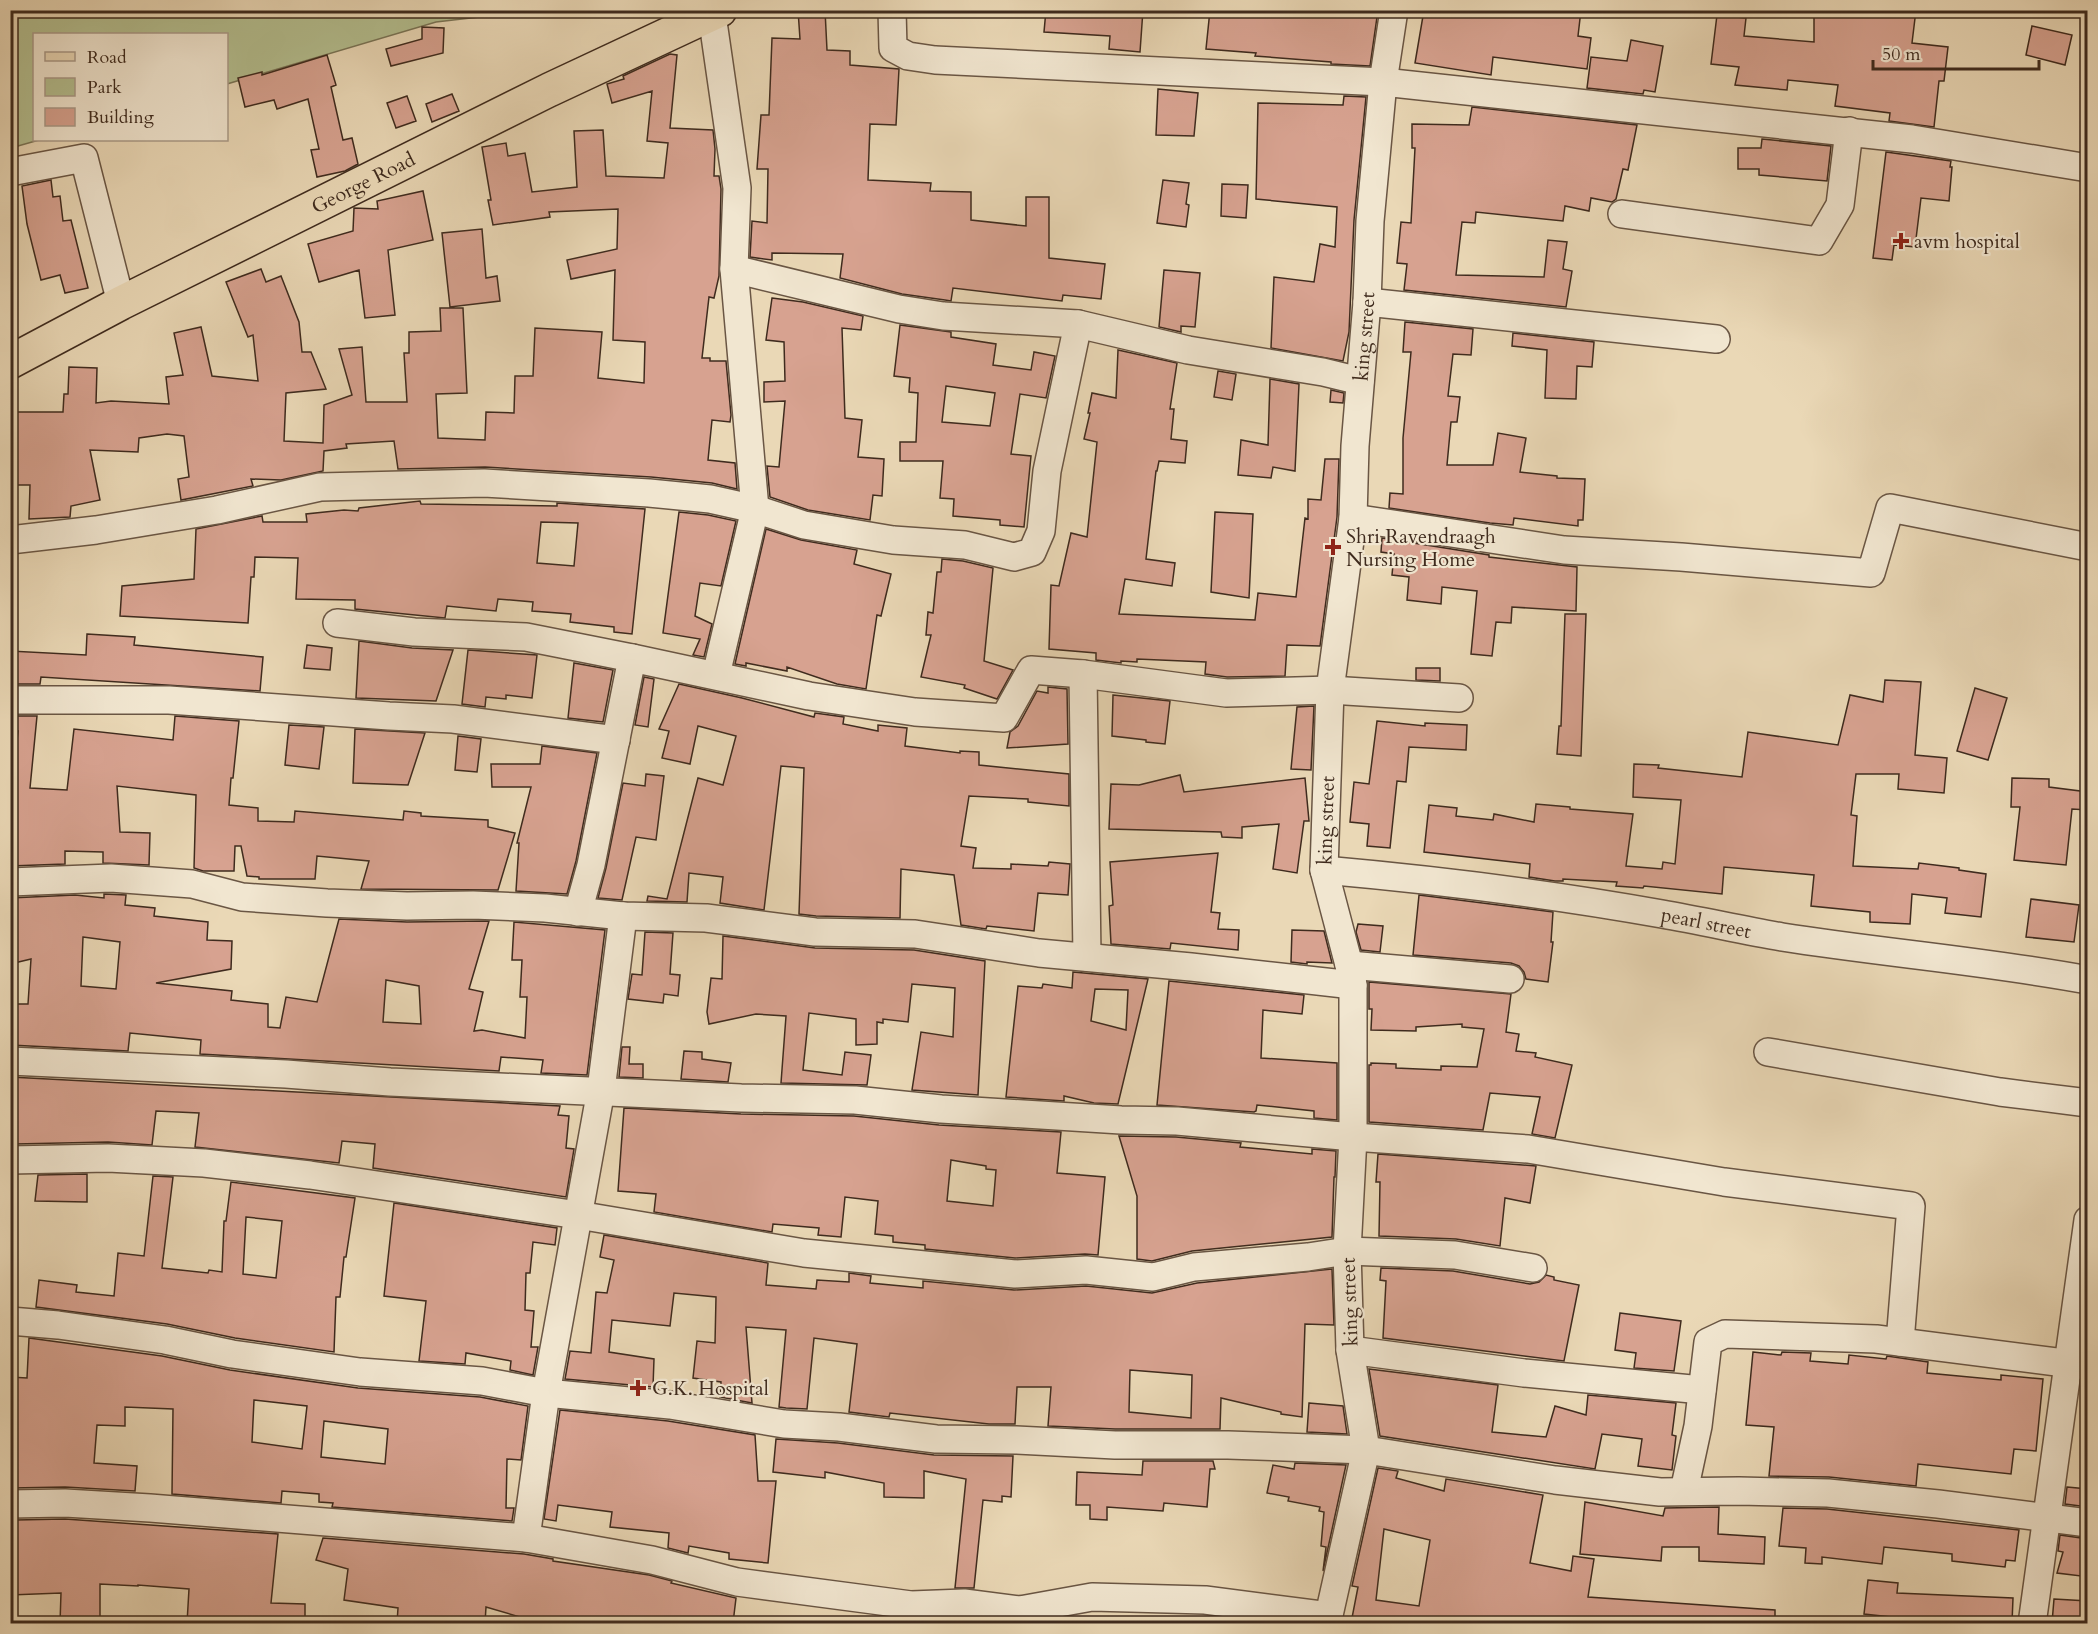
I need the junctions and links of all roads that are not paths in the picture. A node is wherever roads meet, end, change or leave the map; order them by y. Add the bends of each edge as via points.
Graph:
1 (892, 10) edge
2 (1394, 10) edge
3 (716, 13) edge
4 (1383, 82) junction
5 (1849, 131) junction
6 (2088, 168) edge
7 (10, 171) edge
8 (1622, 213) dead end
9 (734, 269) junction
10 (1367, 302) junction
11 (121, 303) junction
12 (1078, 324) junction
13 (1716, 339) dead end
14 (10, 362) edge
15 (1360, 381) junction
16 (755, 509) junction
17 (1353, 518) junction
18 (10, 540) edge
19 (2088, 547) edge
20 (337, 623) dead end
21 (632, 658) junction
22 (1083, 674) junction
23 (716, 675) junction
24 (1330, 690) junction
25 (1459, 698) dead end
26 (10, 700) edge
27 (616, 740) junction
28 (1324, 870) junction
29 (10, 882) edge
30 (578, 912) junction
31 (623, 916) junction
32 (1087, 957) junction
33 (1351, 975) junction
34 (1510, 979) dead end
35 (2088, 980) edge
36 (1768, 1052) dead end
37 (10, 1060) edge
38 (601, 1090) junction
39 (2088, 1103) edge
40 (1353, 1137) junction
41 (10, 1160) edge
42 (578, 1215) junction
43 (2088, 1220) edge
44 (1347, 1251) junction
45 (1533, 1268) dead end
46 (10, 1321) edge
47 (1900, 1342) junction
48 (1350, 1350) junction
49 (2078, 1365) edge
50 (1702, 1390) junction
51 (546, 1393) junction
52 (1366, 1450) junction
53 (1684, 1491) junction
54 (10, 1504) edge
55 (2047, 1516) junction
56 (2088, 1522) edge
57 (526, 1538) junction
58 (963, 1613) edge
59 (1328, 1620) edge
60 (2032, 1623) edge

1 - 4 street via 893,48 917,58
2 - 4 street, king street
3 - 9 street via 737,188
3 - 11 main road, George Road via 549,90
4 - 5 street
4 - 10 street, king street
5 - 6 street
5 - 8 street via 1840,206 1820,241
7 - 11 street via 84,158
9 - 12 street via 943,316
9 - 16 street
10 - 13 street
10 - 15 street, king street
11 - 14 main road, George Road
12 - 15 street via 1188,350
12 - 16 street via 1047,471 1041,531 1032,552 1014,557 965,545 893,540 804,525
15 - 17 street, king street
16 - 18 street via 669,495 484,483 321,487 217,510
16 - 23 street
17 - 19 street via 1564,550 1871,573 1890,508
17 - 24 street, king street
20 - 21 street via 414,632 526,637
21 - 23 street
21 - 27 street
22 - 23 street via 1031,670 1004,718 903,710 809,696
22 - 24 street via 1226,693
22 - 32 street
24 - 25 street
24 - 28 street, king street
26 - 27 street via 169,700 453,719
27 - 30 street
28 - 33 street, king street
28 - 35 street, pearl street via 1528,893 1781,937
29 - 30 street via 111,878 192,884 242,897
30 - 31 street
31 - 32 street via 706,918 815,932 915,934
31 - 38 street
32 - 33 street
33 - 34 street
33 - 40 street, king street
36 - 39 street
37 - 38 street
38 - 40 street via 855,1100
38 - 42 street
40 - 44 street, king street
40 - 47 street via 1528,1149 1724,1182 1911,1206
41 - 42 street via 108,1158 204,1162
42 - 44 street via 804,1253 1015,1274 1086,1270 1153,1277 1194,1267
42 - 51 street
43 - 49 street
44 - 45 street via 1455,1255
44 - 48 street, king street
46 - 51 street via 143,1337 325,1367 482,1382
47 - 49 street
47 - 50 street via 1725,1334 1708,1342
48 - 50 street via 1524,1373
48 - 52 street, king street
49 - 55 street
50 - 53 street
51 - 52 street via 936,1439
51 - 57 street
52 - 53 street via 1555,1480 1660,1492
52 - 59 street, king street
53 - 55 street via 1828,1492
54 - 57 street via 161,1509
55 - 56 street
55 - 60 street
57 - 58 street via 651,1560 737,1582
58 - 59 street via 1020,1610 1092,1597 1205,1600

